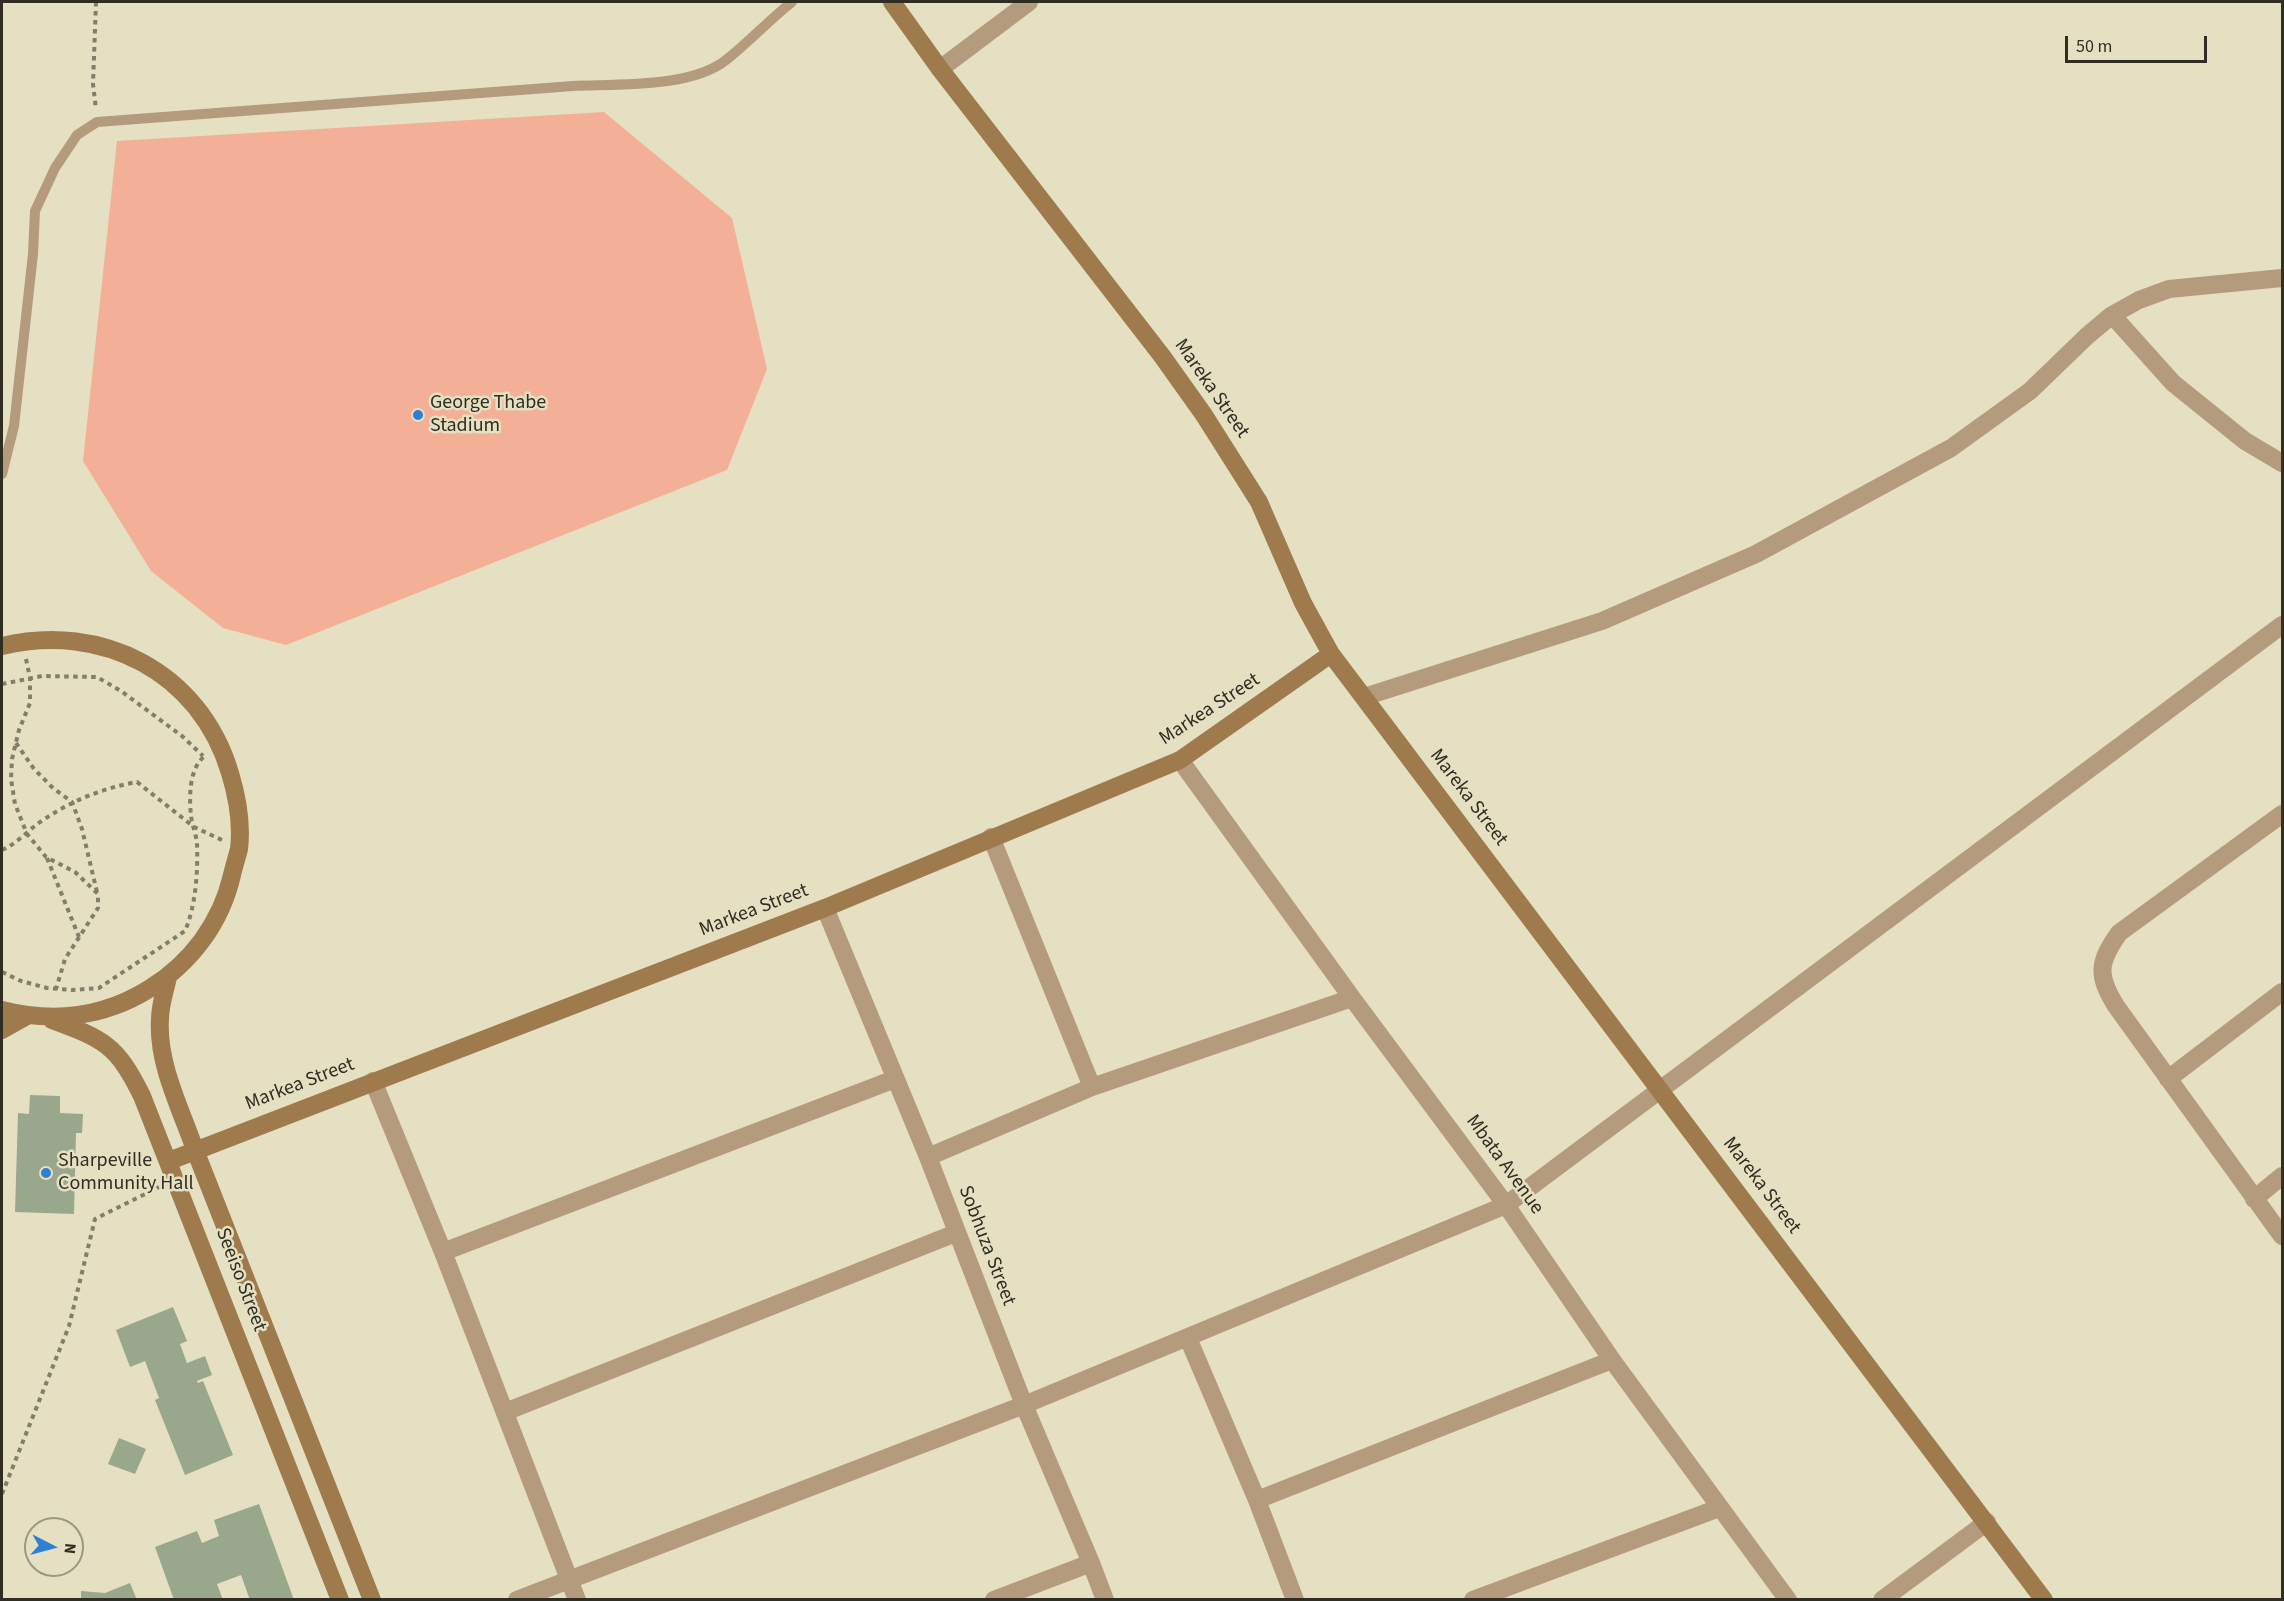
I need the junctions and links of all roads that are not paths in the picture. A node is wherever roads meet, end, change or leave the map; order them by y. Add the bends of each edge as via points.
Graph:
1 (792, 2) edge
2 (892, 2) edge
3 (1029, 2) edge
4 (940, 69) junction
5 (2283, 278) edge
6 (2112, 315) junction
7 (2283, 463) edge
8 (2, 474) edge
9 (2283, 626) edge
10 (2, 646) edge
11 (1331, 654) junction
12 (1364, 697) junction
13 (1180, 760) junction
14 (2283, 814) edge
15 (991, 837) junction
16 (825, 908) junction
17 (168, 977) junction
18 (2283, 992) edge
19 (1352, 999) junction
20 (2, 1010) edge
21 (27, 1016) junction
22 (49, 1018) junction
23 (2, 1030) edge
24 (895, 1079) junction
25 (2168, 1079) junction
26 (373, 1081) junction
27 (1092, 1086) junction
28 (1660, 1091) junction
29 (195, 1150) junction
30 (928, 1157) junction
31 (169, 1161) junction
32 (2283, 1176) edge
33 (2254, 1199) junction
34 (1506, 1205) junction
35 (956, 1233) junction
36 (2283, 1236) edge
37 (443, 1252) junction
38 (1188, 1338) junction
39 (1612, 1360) junction
40 (1024, 1405) junction
41 (505, 1412) junction
42 (1257, 1500) junction
43 (1719, 1508) junction
44 (1988, 1522) junction
45 (1092, 1563) junction
46 (568, 1578) junction
47 (340, 1599) edge
48 (372, 1599) edge
49 (517, 1599) edge
50 (577, 1599) edge
51 (994, 1599) edge
52 (1105, 1599) edge
53 (1295, 1599) edge
54 (1473, 1599) edge
55 (1788, 1599) edge
56 (1882, 1599) edge
57 (2044, 1599) edge

1 - 8 lane via 724,62 672,80 97,122 77,135 55,168 35,211 16,416
2 - 4 street, Mareka Street
3 - 4 street
4 - 11 street, Mareka Street via 1204,415 1258,502 1303,603
5 - 6 street via 2169,289
6 - 7 street via 2173,383 2245,441
6 - 12 street via 2030,392 1951,448 1756,554 1602,621
9 - 28 street
10 - 17 street via 57,639 92,643 125,654 155,670 183,692 205,718 223,749 237,797 239,848 227,897 203,941
11 - 12 street, Mareka Street
11 - 13 street, Markea Street
12 - 28 street, Mareka Street
13 - 15 street, Markea Street
13 - 19 street, Mbata Avenue
14 - 25 street via 2119,933 2108,949 2103,963 2104,986
15 - 16 street, Markea Street
15 - 27 street
16 - 24 street, Sobhuza Street
16 - 26 street, Markea Street
17 - 22 street via 132,1000 91,1014
17 - 29 street, Seeiso Street via 159,1018 161,1050
18 - 25 street
19 - 27 street
19 - 34 street, Mbata Avenue
20 - 21 street
21 - 22 street
21 - 23 street
22 - 31 street, Seeiso Street via 92,1034 129,1069
24 - 30 street, Sobhuza Street
24 - 37 street
25 - 33 street
26 - 29 street, Markea Street
26 - 37 street
27 - 30 street
28 - 34 street
28 - 44 street, Mareka Street
29 - 31 street, Markea Street
29 - 48 street, Seeiso Street
30 - 35 street, Sobhuza Street
31 - 47 street, Seeiso Street
32 - 33 street
33 - 36 street
34 - 38 street
34 - 39 street, Mbata Avenue
35 - 40 street, Sobhuza Street
35 - 41 street
37 - 41 street
38 - 40 street
38 - 42 street
39 - 42 street
39 - 43 street, Mbata Avenue
40 - 45 street, Sobhuza Street
40 - 46 street
41 - 46 street
42 - 53 street
43 - 54 street
43 - 55 street, Mbata Avenue
44 - 56 street
44 - 57 street, Mareka Street
45 - 51 street
45 - 52 street, Sobhuza Street
46 - 49 street
46 - 50 street

